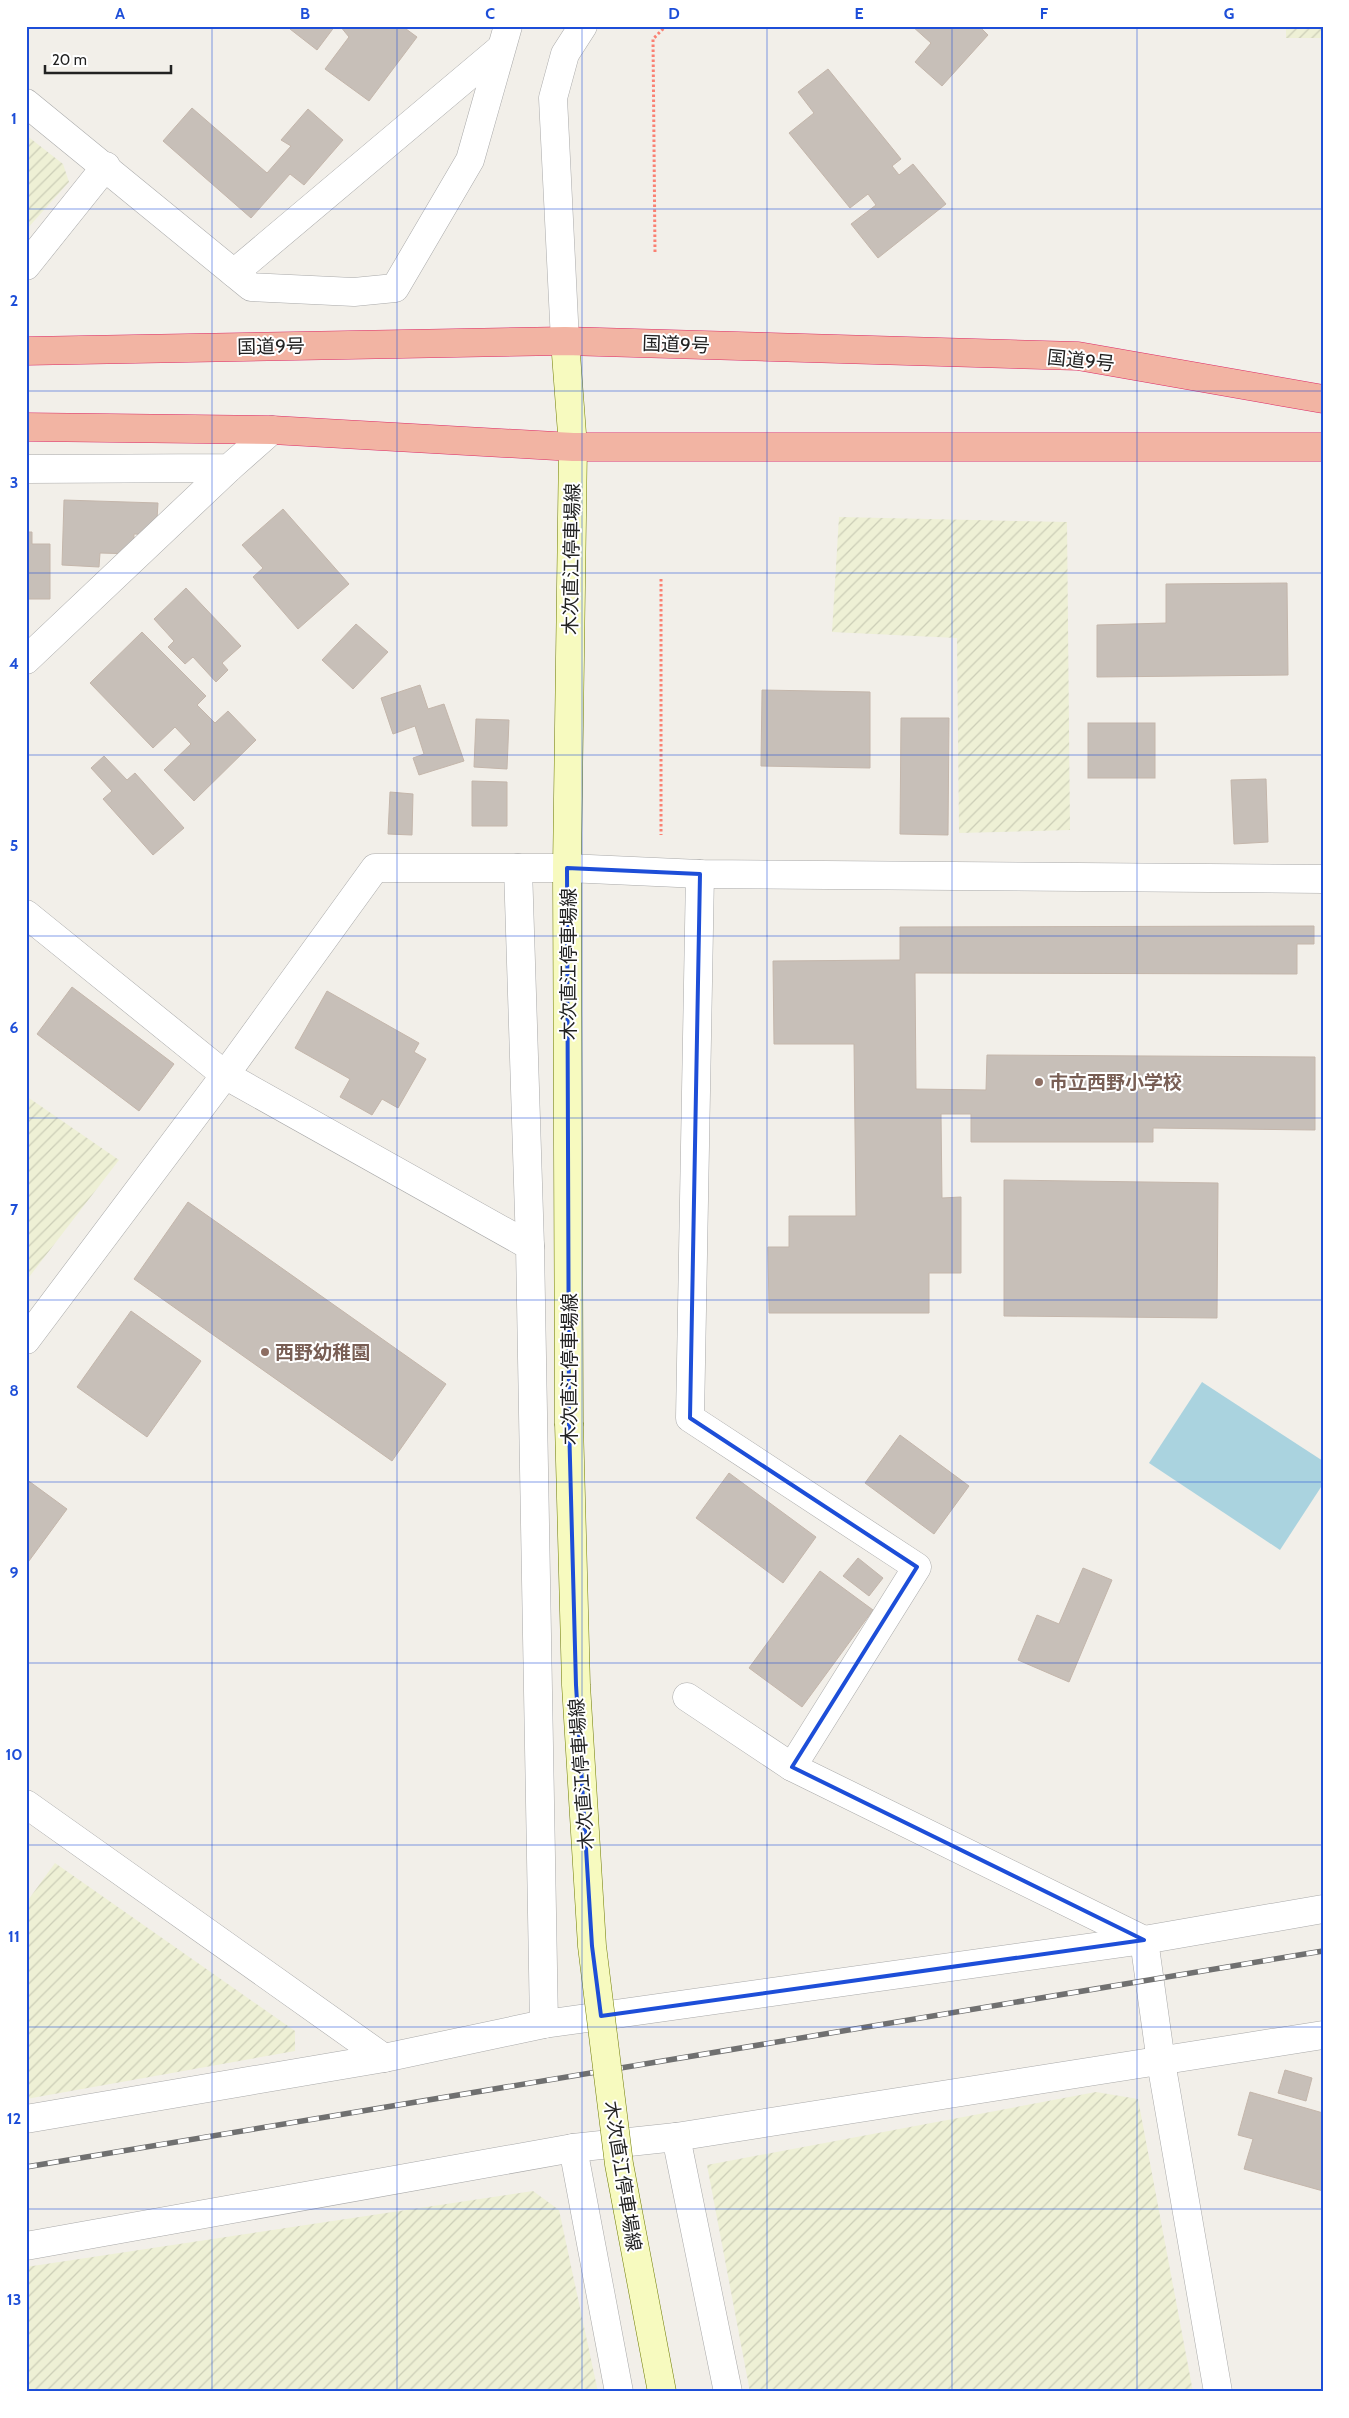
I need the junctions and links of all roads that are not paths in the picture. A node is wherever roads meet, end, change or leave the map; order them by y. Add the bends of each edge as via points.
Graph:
1 (583, 26) edge
2 (504, 38) edge
3 (26, 103) edge
4 (106, 166) junction
5 (26, 266) edge
6 (234, 273) junction
7 (565, 341) junction
8 (26, 351) edge
9 (1323, 399) edge
10 (26, 427) edge
11 (272, 430) junction
12 (573, 447) junction
13 (1323, 447) edge
14 (228, 468) junction
15 (26, 469) edge
16 (26, 660) edge
17 (518, 868) junction
18 (567, 868) junction
19 (700, 874) junction
20 (1323, 879) edge
21 (26, 914) edge
22 (224, 1075) junction
23 (530, 1246) junction
24 (26, 1340) edge
25 (687, 1697) dead end
26 (792, 1767) junction
27 (26, 1804) edge
28 (1323, 1909) edge
29 (1144, 1940) junction
30 (544, 2024) junction
31 (1323, 2035) edge
32 (384, 2058) junction
33 (1161, 2062) junction
34 (26, 2119) edge
35 (676, 2137) junction
36 (573, 2148) junction
37 (26, 2246) edge
38 (619, 2392) edge
39 (662, 2392) edge
40 (728, 2392) edge
41 (1218, 2392) edge

1 - 7 street via 565,54 552,98
2 - 6 street
2 - 6 street via 470,160 395,288 354,292 251,287
3 - 4 street
4 - 5 street
4 - 6 street
7 - 8 highway, 国道9号
7 - 9 highway, 国道9号 via 1078,356
7 - 12 main road, 木次直江停車場線
10 - 11 highway
11 - 12 highway
11 - 14 street
12 - 13 highway
12 - 18 main road, 木次直江停車場線
14 - 15 street
14 - 16 street
17 - 18 street
17 - 22 street via 375,868
17 - 23 street
18 - 19 street
18 - 39 main road, 木次直江停車場線, bridge via 569,1423 576,1685 592,1946 619,2164
19 - 20 street
19 - 26 street via 690,1418 917,1567
21 - 22 street
22 - 23 street
22 - 24 street
23 - 30 street
25 - 26 street
26 - 29 street
27 - 32 street
28 - 29 street
29 - 30 street
29 - 33 street
30 - 32 street
31 - 33 street
32 - 34 street
33 - 35 street
33 - 41 street
35 - 36 street
35 - 40 street
36 - 37 street
36 - 38 street

